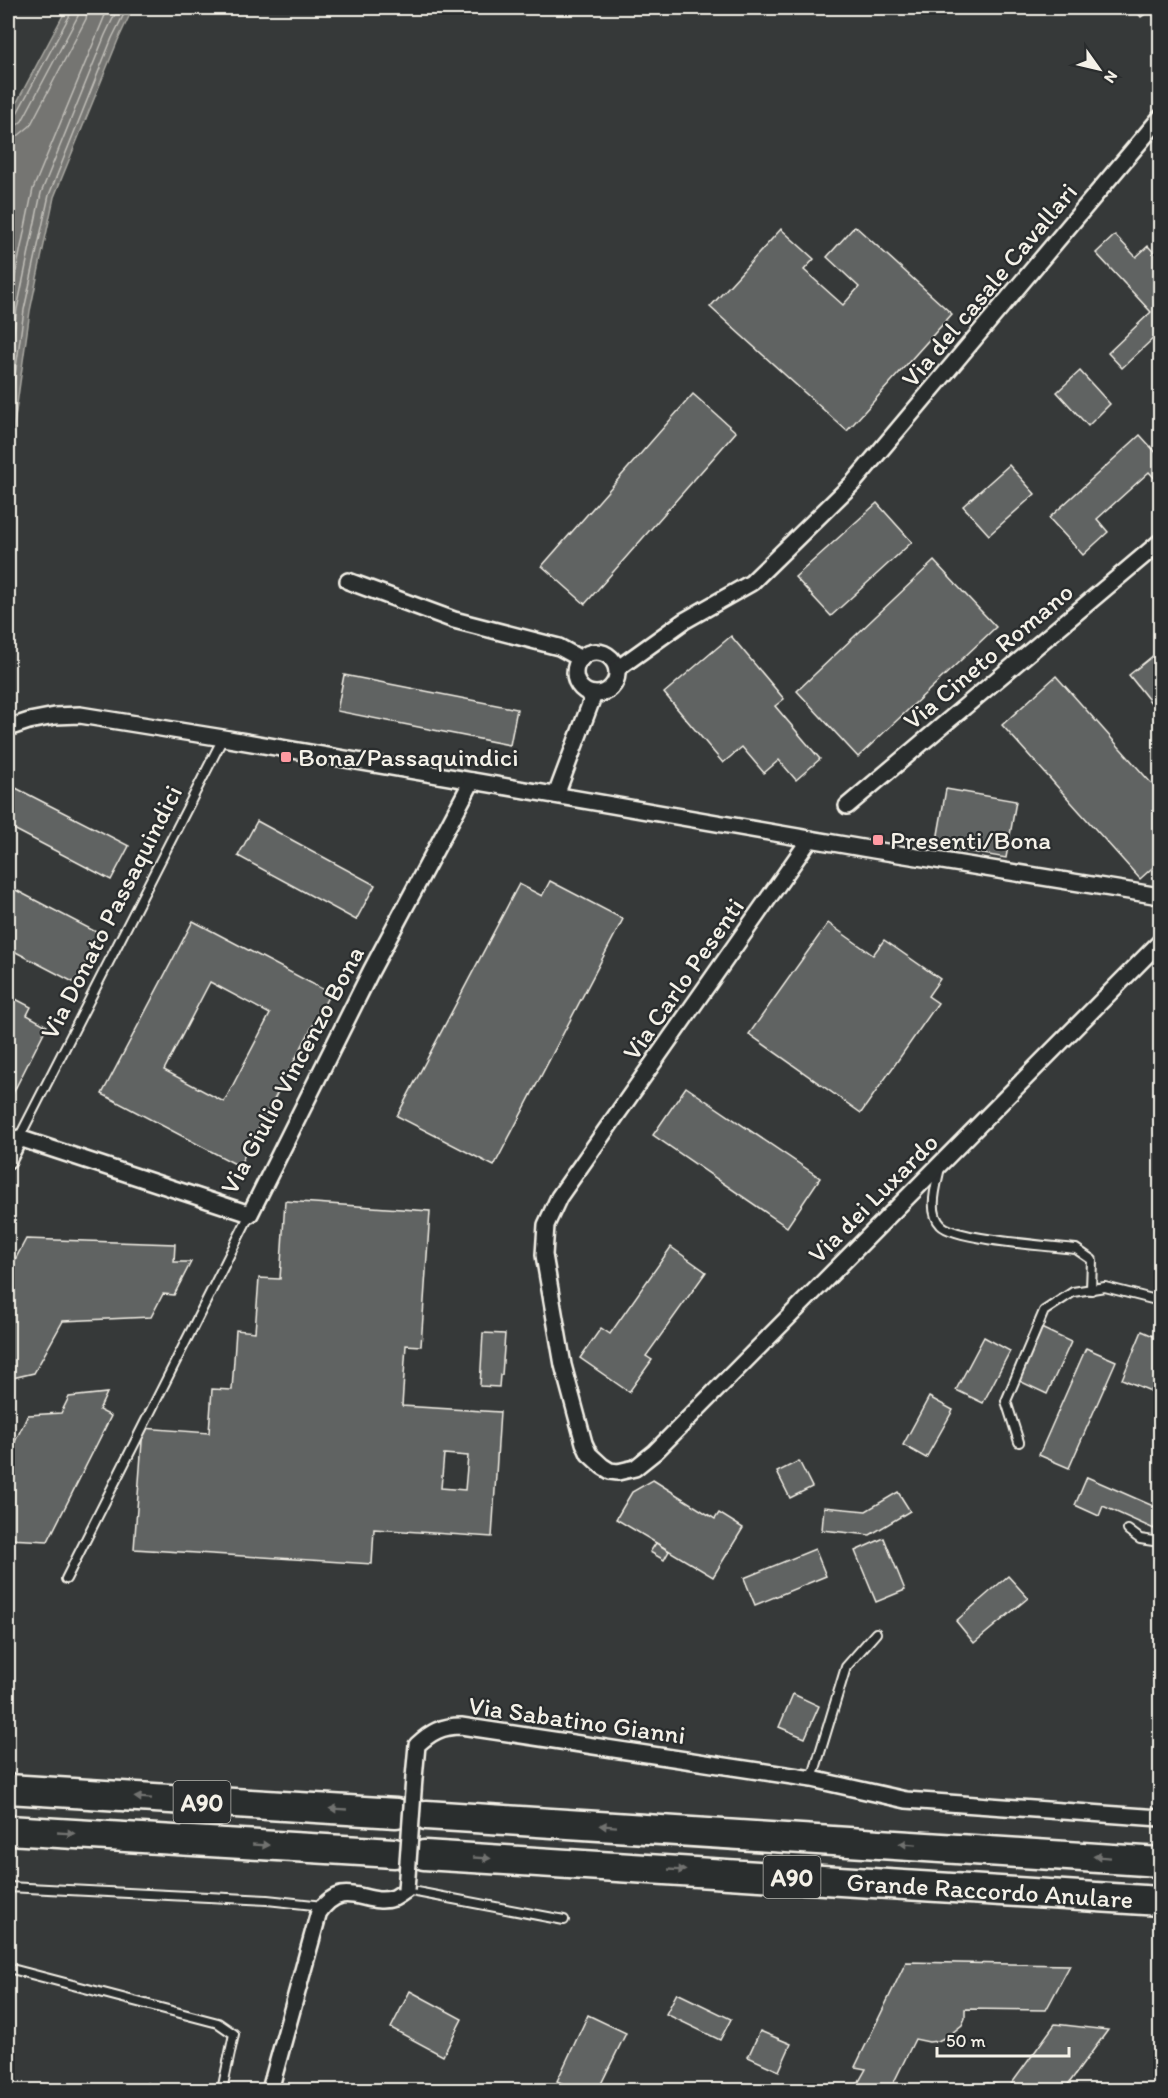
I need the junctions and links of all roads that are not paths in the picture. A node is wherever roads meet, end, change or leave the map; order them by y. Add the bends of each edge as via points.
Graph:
1 (1161, 118) edge
2 (1161, 542) edge
3 (348, 581) dead end
4 (581, 659) junction
5 (617, 669) junction
6 (594, 694) junction
7 (8, 728) edge
8 (223, 738) junction
9 (472, 781) junction
10 (555, 795) junction
11 (847, 806) dead end
12 (810, 839) junction
13 (1161, 896) edge
14 (1161, 942) edge
15 (19, 1138) junction
16 (8, 1160) edge
17 (940, 1164) junction
18 (250, 1214) junction
19 (1091, 1290) junction
20 (1161, 1301) edge
21 (1019, 1442) dead end
22 (610, 1471) joint
23 (1128, 1530) dead end
24 (1161, 1542) edge
25 (66, 1579) dead end
26 (876, 1633) dead end
27 (812, 1779) junction
28 (8, 1789) edge
29 (396, 1813) dead end
30 (426, 1815) dead end
31 (1161, 1818) edge
32 (8, 1830) edge
33 (394, 1853) dead end
34 (424, 1855) dead end
35 (1161, 1862) edge
36 (8, 1887) edge
37 (406, 1890) junction
38 (1048, 1893) junction
39 (1161, 1901) edge
40 (323, 1906) junction
41 (1161, 1918) edge
42 (564, 1920) dead end
43 (8, 1968) edge
44 (222, 2091) edge
45 (270, 2091) edge

1 - 5 street, Via del casale Cavallari via 853,483 751,583 684,621
2 - 11 street, Via Cineto Romano
3 - 4 street via 454,620 559,647
4 - 5 street via 598,653 610,658
4 - 6 street via 576,678 582,689
5 - 6 street via 612,687
6 - 10 street
7 - 8 street via 55,716 80,715
8 - 9 street
8 - 15 lane, Via Donato Passaquindici
9 - 10 street
9 - 18 street, Via Giulio Vincenzo Bona via 371,970
10 - 12 street
12 - 13 street
12 - 22 street, Via Carlo Pesenti via 559,1197 546,1225 544,1255 572,1400 589,1454
14 - 17 street, Via dei Luxardo
15 - 16 street
15 - 18 street, Via Giulio Vincenzo Bona
17 - 19 lane via 934,1201 941,1225 959,1234 1076,1249 1092,1260
17 - 22 street, Via dei Luxardo via 655,1452 629,1470
18 - 25 lane
19 - 20 lane via 1105,1287
19 - 21 lane via 1073,1292 1044,1311 1006,1401
23 - 24 lane via 1140,1539
26 - 27 lane via 846,1667
27 - 31 street, Via Sabatino Gianni via 906,1800
27 - 37 street, Via Sabatino Gianni, bridge via 447,1726 435,1730 417,1745
29 -> 28 highway, A90
35 -> 30 highway, Grande Raccordo Anulare / A90
32 -> 33 highway, A90
34 -> 38 highway, Grande Raccordo Anulare / A90
36 - 40 lane
37 - 40 street via 385,1899 344,1894
37 - 42 lane
38 - 39 highway, Grande Raccordo Anulare / A90
38 - 41 highway
40 - 45 street via 312,1931
43 - 44 lane via 218,2023 234,2034

